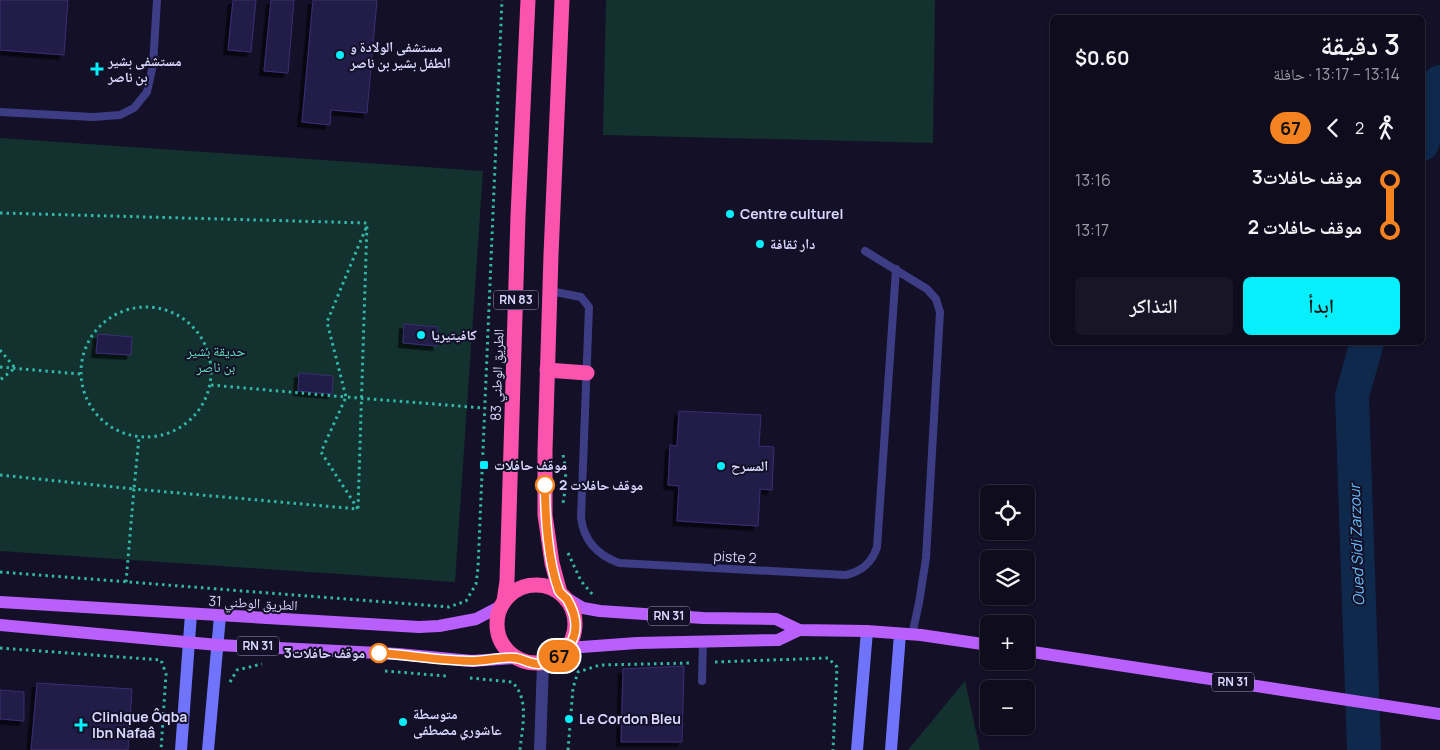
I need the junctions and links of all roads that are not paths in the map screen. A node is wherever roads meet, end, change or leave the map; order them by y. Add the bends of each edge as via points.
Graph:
1 (157, 0) edge
2 (528, 0) edge
3 (562, 0) edge
4 (0, 112) edge
5 (865, 251) dead end
6 (896, 269) junction
7 (550, 291) junction
8 (547, 370) junction
9 (587, 373) junction
10 (563, 595) junction
11 (0, 602) edge
12 (503, 603) junction
13 (191, 614) junction
14 (220, 616) junction
15 (0, 626) edge
16 (799, 630) junction
17 (867, 631) junction
18 (911, 635) junction
19 (189, 641) junction
20 (702, 641) junction
21 (980, 644) edge
22 (218, 645) junction
23 (568, 648) junction
24 (1035, 652) edge
25 (516, 658) junction
26 (543, 663) junction
27 (702, 681) dead end
28 (1440, 714) edge
29 (181, 750) edge
30 (208, 750) edge
31 (540, 750) edge
32 (858, 750) edge
33 (891, 750) edge

1 - 4 lane via 153,65 147,92 134,108 120,115 93,117
2 - 12 highway, الطريق الوطني 83 / RN 83 via 507,581
3 - 7 highway, RN 83
5 - 6 lane
6 - 9 lane, piste 2 via 877,547 870,562 856,573 630,564 619,563 600,554 586,538 581,518
6 - 18 lane via 927,289 936,299 940,312 926,558
7 - 8 highway, RN 83
7 - 9 lane, piste 2 via 581,296 589,307
8 - 9 highway
8 - 10 highway, RN 83 via 545,515 552,563
10 - 12 highway via 549,587 524,586
10 - 16 main road, RN 31 via 583,608 600,611 776,619
10 - 23 highway via 573,609 576,622
11 - 13 main road, الطريق الوطني 31
12 - 14 main road, الطريق الوطني 31 via 476,619 419,627
12 - 25 highway via 496,625 499,638 505,649
13 - 14 main road, الطريق الوطني 31
13 - 19 street
14 - 22 street
15 - 19 main road, RN 31
16 - 17 main road, RN 31
16 - 20 main road, RN 31 via 778,640
17 - 18 main road, RN 31
17 - 32 street
18 - 21 main road, RN 31
18 - 33 street
19 - 22 main road, RN 31
19 - 29 street
20 - 23 main road, RN 31
20 - 27 lane
22 - 25 main road, RN 31 via 472,661
22 - 30 street
23 - 26 highway via 558,657
24 - 28 main road, RN 31
25 - 26 highway via 526,663
26 - 31 street

